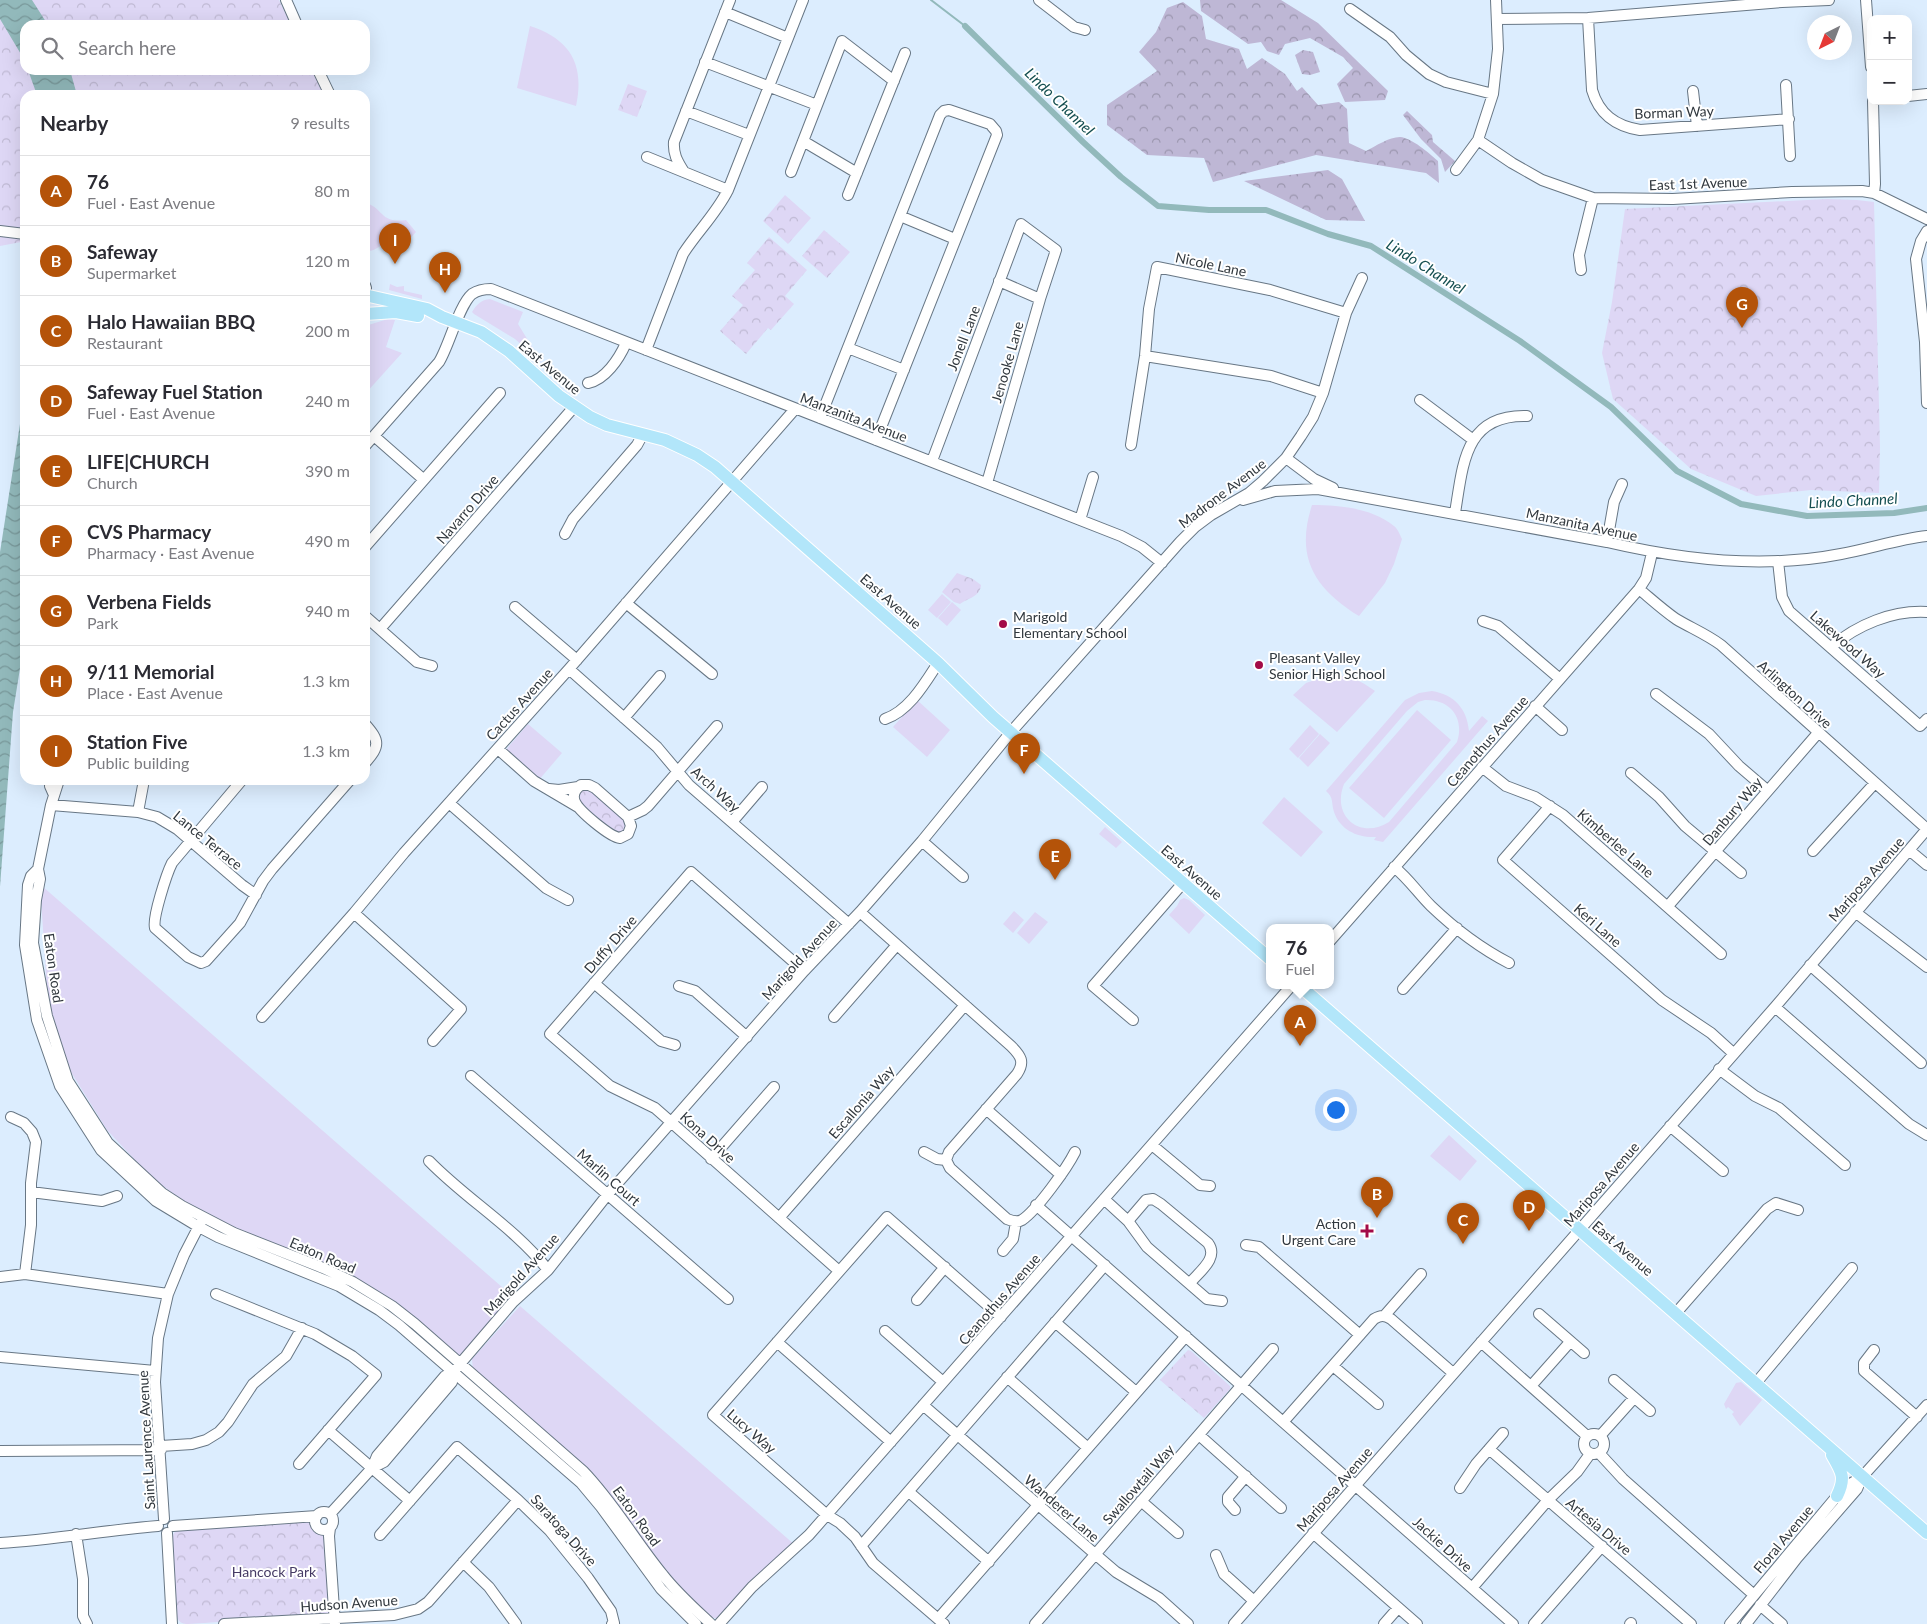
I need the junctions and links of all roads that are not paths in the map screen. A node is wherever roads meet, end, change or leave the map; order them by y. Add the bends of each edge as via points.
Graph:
1 (286, 0) edge
2 (730, 0) edge
3 (803, 0) edge
4 (1039, 0) edge
5 (1496, 0) edge
6 (1829, 0) edge
7 (1866, 0) edge
8 (1782, 1) edge
9 (1707, 4) edge
10 (1350, 9) dead end
11 (725, 12) junction
12 (1588, 18) junction
13 (1497, 19) junction
14 (295, 20) edge
15 (1085, 30) dead end
16 (788, 38) junction
17 (905, 53) dead end
18 (1870, 60) edge
19 (705, 62) junction
20 (320, 75) edge
21 (894, 81) junction
22 (1786, 85) dead end
23 (769, 86) junction
24 (328, 90) edge
25 (1693, 91) dead end
26 (1493, 94) junction
27 (1927, 94) edge
28 (1912, 96) edge
29 (817, 105) junction
30 (1873, 105) edge
31 (686, 110) junction
32 (1789, 119) junction
33 (1697, 126) junction
34 (749, 135) junction
35 (1478, 140) junction
36 (803, 141) junction
37 (1790, 156) dead end
38 (647, 157) dead end
39 (1456, 170) dead end
40 (684, 172) junction
41 (791, 172) dead end
42 (857, 173) junction
43 (728, 190) junction
44 (1874, 193) junction
45 (848, 195) dead end
46 (1593, 198) junction
47 (900, 216) junction
48 (1927, 219) edge
49 (1927, 231) edge
50 (0, 232) edge
51 (20, 234) edge
52 (955, 239) junction
53 (1056, 250) joint
54 (1581, 270) dead end
55 (1362, 278) dead end
56 (999, 282) junction
57 (370, 290) edge
58 (1040, 299) junction
59 (1346, 313) junction
60 (370, 314) edge
61 (442, 317) junction
62 (457, 322) junction
63 (626, 342) junction
64 (1926, 342) edge
65 (848, 348) junction
66 (646, 350) junction
67 (1145, 356) junction
68 (904, 370) junction
69 (588, 383) dead end
70 (500, 393) dead end
71 (1322, 393) junction
72 (1420, 400) dead end
73 (1927, 402) edge
74 (574, 407) junction
75 (795, 409) junction
76 (1527, 416) dead end
77 (820, 418) junction
78 (643, 434) junction
79 (374, 436) junction
80 (1472, 439) junction
81 (370, 440) edge
82 (876, 440) junction
83 (1130, 445) dead end
84 (1286, 458) junction
85 (932, 461) junction
86 (1093, 478) dead end
87 (423, 479) junction
88 (732, 481) junction
89 (987, 483) junction
90 (1622, 484) dead end
91 (1344, 493) junction
92 (1233, 503) junction
93 (1455, 513) junction
94 (1080, 520) junction
95 (565, 534) dead end
96 (1927, 536) edge
97 (370, 541) edge
98 (1607, 542) junction
99 (1652, 553) junction
100 (1778, 561) junction
101 (1162, 563) junction
102 (1639, 589) junction
103 (626, 603) junction
104 (515, 606) dead end
105 (1927, 612) edge
106 (370, 621) edge
107 (1483, 621) dead end
108 (380, 630) junction
109 (1831, 647) junction
110 (577, 660) junction
111 (938, 663) junction
112 (432, 666) dead end
113 (569, 669) junction
114 (712, 674) dead end
115 (660, 676) dead end
116 (1560, 679) junction
117 (1656, 694) dead end
118 (1535, 706) junction
119 (624, 718) junction
120 (885, 719) dead end
121 (1927, 719) edge
122 (717, 726) dead end
123 (370, 730) edge
124 (1562, 730) dead end
125 (1011, 732) junction
126 (1818, 733) junction
127 (498, 749) junction
128 (370, 756) edge
129 (1482, 767) junction
130 (678, 772) junction
131 (1631, 773) dead end
132 (1875, 783) junction
133 (50, 785) edge
134 (59, 785) edge
135 (143, 785) edge
136 (238, 785) edge
137 (346, 785) edge
138 (762, 786) dead end
139 (542, 787) junction
140 (578, 787) junction
141 (1767, 790) junction
142 (52, 800) junction
143 (449, 803) junction
144 (1550, 806) junction
145 (579, 808) junction
146 (138, 812) junction
147 (628, 817) junction
148 (732, 822) junction
149 (1927, 829) edge
150 (190, 840) junction
151 (922, 841) junction
152 (1909, 850) junction
153 (1813, 851) dead end
154 (1716, 853) junction
155 (1927, 865) edge
156 (1394, 867) junction
157 (1741, 873) dead end
158 (964, 877) dead end
159 (1183, 883) junction
160 (256, 895) junction
161 (568, 900) dead end
162 (1668, 906) junction
163 (860, 912) junction
164 (1855, 912) junction
165 (354, 913) junction
166 (849, 924) junction
167 (1457, 928) junction
168 (1334, 936) edge
169 (896, 946) junction
170 (1721, 954) dead end
171 (1266, 956) edge
172 (1509, 963) dead end
173 (1810, 965) junction
174 (1927, 967) edge
175 (804, 971) junction
176 (594, 983) junction
177 (680, 986) dead end
178 (1288, 989) edge
179 (1305, 989) edge
180 (1403, 989) dead end
181 (965, 1005) junction
182 (1775, 1007) junction
183 (262, 1017) dead end
184 (834, 1017) dead end
185 (1133, 1020) dead end
186 (550, 1034) joint
187 (747, 1037) junction
188 (433, 1041) dead end
189 (675, 1045) dead end
190 (1733, 1053) junction
191 (1921, 1063) dead end
192 (1719, 1069) junction
193 (471, 1076) dead end
194 (774, 1087) dead end
195 (986, 1109) junction
196 (11, 1117) dead end
197 (672, 1122) junction
198 (1670, 1126) junction
199 (1927, 1135) edge
200 (1152, 1145) junction
201 (924, 1152) dead end
202 (1075, 1152) dead end
203 (711, 1159) junction
204 (946, 1160) junction
205 (429, 1161) dead end
206 (1845, 1165) dead end
207 (1723, 1171) dead end
208 (1062, 1175) junction
209 (1210, 1186) dead end
210 (31, 1192) junction
211 (608, 1194) junction
212 (117, 1196) dead end
213 (1104, 1199) junction
214 (1036, 1205) junction
215 (1798, 1210) dead end
216 (779, 1218) junction
217 (1128, 1221) junction
218 (201, 1222) junction
219 (1016, 1222) junction
220 (1579, 1230) junction
221 (1072, 1236) junction
222 (1246, 1245) dead end
223 (1003, 1251) dead end
224 (1105, 1265) junction
225 (945, 1267) junction
226 (1852, 1268) dead end
227 (548, 1270) junction
228 (839, 1271) junction
229 (25, 1274) junction
230 (1421, 1274) dead end
231 (0, 1277) edge
232 (1190, 1283) junction
233 (168, 1294) junction
234 (216, 1294) dead end
235 (728, 1299) dead end
236 (918, 1300) dead end
237 (1222, 1301) dead end
238 (1676, 1313) junction
239 (1539, 1314) dead end
240 (1385, 1315) junction
241 (1001, 1317) junction
242 (1055, 1322) junction
243 (302, 1328) junction
244 (884, 1331) dead end
245 (1360, 1335) junction
246 (1186, 1336) junction
247 (777, 1342) junction
248 (1481, 1342) junction
249 (1570, 1342) junction
250 (1273, 1349) dead end
251 (1874, 1350) dead end
252 (1584, 1353) dead end
253 (0, 1357) edge
254 (460, 1364) junction
255 (1333, 1366) junction
256 (155, 1371) junction
257 (453, 1372) junction
258 (1453, 1373) junction
259 (1007, 1377) junction
260 (1614, 1380) dead end
261 (943, 1382) junction
262 (1756, 1383) junction
263 (1243, 1385) junction
264 (1531, 1386) junction
265 (1136, 1392) junction
266 (1634, 1398) junction
267 (1378, 1404) dead end
268 (923, 1406) junction
269 (1927, 1406) edge
270 (1650, 1411) dead end
271 (1917, 1416) junction
272 (1284, 1421) junction
273 (328, 1430) junction
274 (1503, 1433) dead end
275 (957, 1435) junction
276 (1199, 1435) junction
277 (1587, 1436) junction
278 (1600, 1436) junction
279 (891, 1442) junction
280 (1827, 1447) junction
281 (161, 1448) junction
282 (1088, 1448) junction
283 (1489, 1449) junction
284 (0, 1451) edge
285 (1595, 1454) junction
286 (298, 1464) dead end
287 (372, 1468) junction
288 (1246, 1476) junction
289 (1862, 1477) junction
290 (1356, 1485) junction
291 (1460, 1488) dead end
292 (909, 1492) junction
293 (1837, 1496) junction
294 (518, 1500) junction
295 (1548, 1500) junction
296 (410, 1501) junction
297 (1141, 1501) junction
298 (1038, 1506) junction
299 (1281, 1508) dead end
300 (1235, 1510) dead end
301 (330, 1514) junction
302 (827, 1515) junction
303 (316, 1516) junction
304 (166, 1526) junction
305 (330, 1528) junction
306 (1178, 1533) dead end
307 (1313, 1533) junction
308 (1927, 1533) edge
309 (76, 1534) junction
310 (380, 1535) dead end
311 (0, 1543) edge
312 (861, 1546) junction
313 (1602, 1546) junction
314 (1095, 1554) junction
315 (1216, 1554) dead end
316 (463, 1562) junction
317 (989, 1562) junction
318 (1472, 1588) junction
319 (1754, 1595) junction
320 (1254, 1601) junction
321 (1760, 1605) junction
322 (1398, 1608) junction
323 (335, 1622) edge
324 (941, 1622) edge
325 (613, 1623) edge
326 (1237, 1623) edge
327 (87, 1624) edge
328 (172, 1624) edge
329 (224, 1624) edge
330 (516, 1624) edge
331 (696, 1624) edge
332 (711, 1624) edge
333 (719, 1624) edge
334 (1035, 1624) edge
335 (1188, 1624) edge
336 (1384, 1624) edge
337 (1417, 1624) edge
338 (1513, 1624) edge
339 (1534, 1624) edge
340 (1691, 1624) edge
341 (1730, 1624) edge
342 (1746, 1624) edge
343 (1782, 1624) edge

1 - 14 street
2 - 11 street
3 - 16 street
4 - 15 street via 1074,27
5 - 13 street
6 - 8 street
7 - 18 street
8 - 9 street
9 - 12 street
10 - 26 street via 1390,37 1430,74 1446,82
11 - 16 street
11 - 19 street
12 - 13 street
12 - 33 street, Borman Way via 1592,90 1598,105 1609,118 1640,130
13 - 26 street via 1498,49
16 - 23 street
17 - 21 street
19 - 23 street
19 - 31 street
20 - 24 street
21 - 29 street via 842,41
21 - 42 street
22 - 32 street
23 - 29 street
23 - 34 street
25 - 33 street
26 - 35 street
27 - 28 street
29 - 36 street
30 - 44 street
31 - 34 street
31 - 40 street via 673,150
32 - 33 street, Borman Way
32 - 37 street
34 - 43 street
35 - 39 street
35 - 46 street, East 1st Avenue via 1542,180
36 - 41 street
36 - 42 street
38 - 40 street
40 - 43 street
42 - 45 street
43 - 66 street via 684,254
44 - 46 street, East 1st Avenue via 1792,192 1673,200
44 - 48 street, East 1st Avenue
46 - 54 street via 1578,255
47 - 52 street
47 - 52 street via 940,115 950,110 990,124 996,135
47 - 65 street
49 - 64 street via 1916,259
50 - 51 street
52 - 68 street
53 - 56 street, Jonell Lane via 1021,224
53 - 58 street, Jenooke Lane
55 - 59 street, Madrone Avenue
56 - 58 street
56 - 85 street, Jonell Lane
57 - 61 main road, East Avenue
58 - 89 street, Jenooke Lane
59 - 67 street, Nicole Lane via 1270,290 1157,267
59 - 71 street, Madrone Avenue
60 - 61 main road, East Avenue via 396,312 428,318
61 - 62 main road, East Avenue
62 - 63 street, Manzanita Avenue via 470,296 483,289 499,292
62 - 74 main road, East Avenue via 495,341
62 - 79 street via 439,362
63 - 66 street, Manzanita Avenue
63 - 69 street via 617,359 598,381
64 - 73 street
65 - 68 street
65 - 77 street
66 - 75 street, Manzanita Avenue
67 - 71 street via 1271,376
67 - 83 street, Nicole Lane
68 - 82 street
70 - 87 street
71 - 84 street, Madrone Avenue via 1313,417
72 - 80 street
74 - 78 main road, East Avenue via 607,425
74 - 108 street, Navarro Drive
75 - 77 street, Manzanita Avenue
75 - 88 street, Cactus Avenue
76 - 80 street via 1500,419
77 - 82 street, Manzanita Avenue
78 - 88 main road, East Avenue via 697,455
78 - 95 street via 573,519
79 - 81 street
79 - 87 street
80 - 93 street
82 - 85 street, Manzanita Avenue
84 - 91 street via 1314,479
84 - 92 street, Madrone Avenue via 1249,493
85 - 89 street, Manzanita Avenue
86 - 94 street
87 - 97 street
88 - 103 street, Cactus Avenue
88 - 111 main road, East Avenue
89 - 94 street, Manzanita Avenue
90 - 98 street via 1614,502
91 - 92 street, Manzanita Avenue via 1318,489 1275,491
91 - 93 street, Manzanita Avenue
92 - 101 street, Madrone Avenue via 1195,527
93 - 98 street, Manzanita Avenue
94 - 101 street, Manzanita Avenue via 1142,547
96 - 100 street, Manzanita Avenue via 1842,554
98 - 99 street, Manzanita Avenue
99 - 100 street, Manzanita Avenue via 1716,560
99 - 102 street, Ceanothus Avenue via 1646,578
100 - 109 street, Lakewood Way via 1782,597 1789,611
101 - 125 street, Marigold Avenue
102 - 116 street, Ceanothus Avenue
102 - 126 street, Arlington Drive via 1670,615 1721,645
103 - 110 street, Cactus Avenue
103 - 114 street
104 - 110 street
105 - 109 street via 1898,613 1861,626
106 - 108 street
107 - 116 street via 1498,626
108 - 112 street via 417,662
109 - 121 street, Lakewood Way via 1920,726
110 - 113 street, Cactus Avenue
111 - 120 street via 910,701 894,716
111 - 125 main road, East Avenue
113 - 119 street, Arch Way
113 - 127 street, Cactus Avenue
115 - 119 street
116 - 118 street, Ceanothus Avenue
117 - 141 street via 1709,734 1738,766
118 - 124 street
118 - 129 street, Ceanothus Avenue
119 - 130 street, Arch Way via 667,757
122 - 130 street
123 - 128 street via 377,739
125 - 151 street, Marigold Avenue
125 - 159 main road, East Avenue
126 - 132 street, Arlington Drive
126 - 141 street, Danbury Way
127 - 139 street
127 - 143 street, Cactus Avenue
129 - 144 street, Kimberlee Lane via 1506,786
129 - 156 street, Ceanothus Avenue
130 - 147 street via 643,810
130 - 148 street, Arch Way
131 - 154 street
132 - 149 street, Arlington Drive
132 - 153 street
133 - 142 street, Eaton Road
134 - 142 street, Eaton Road
135 - 146 street
136 - 150 street
137 - 160 street via 272,869
138 - 148 street
139 - 140 street via 559,790
139 - 145 street
140 - 145 street via 574,797
140 - 147 street via 590,785
141 - 154 street, Danbury Way
142 - 146 street, Lance Terrace
142 - 218 street, Eaton Road via 38,869 28,885 25,945 37,1020 60,1086 101,1150 156,1201
143 - 161 street via 546,888
143 - 165 street, Cactus Avenue
144 - 162 street, Kimberlee Lane
144 - 190 street, Keri Lane via 1503,860 1662,1000 1711,1033
145 - 147 street via 615,838 630,831
146 - 150 street, Lance Terrace via 167,822
148 - 166 street, Arch Way
149 - 152 street, Mariposa Avenue
150 - 160 street, Lance Terrace
150 - 160 street via 168,871 154,923 155,928 188,957 201,963 206,961 240,923
151 - 158 street
151 - 163 street, Marigold Avenue
152 - 155 street
152 - 164 street, Mariposa Avenue
154 - 157 street
154 - 162 street, Danbury Way
156 - 167 street
156 - 168 street, Ceanothus Avenue
159 - 171 main road, East Avenue
159 - 185 street via 1093,986
162 - 170 street, Kimberlee Lane
163 - 166 street, Marigold Avenue
163 - 169 street
164 - 173 street, Mariposa Avenue
164 - 174 street
165 - 183 street, Cactus Avenue
165 - 188 street via 461,1009
166 - 175 street, Marigold Avenue
167 - 172 street via 1486,951
167 - 180 street
169 - 181 street
169 - 184 street
173 - 182 street, Mariposa Avenue
173 - 191 street
175 - 176 street, Duffy Drive via 691,872
175 - 187 street, Marigold Avenue
176 - 186 street, Duffy Drive
176 - 189 street via 661,1041
177 - 187 street via 695,991
178 - 200 street, Ceanothus Avenue
179 - 220 main road, East Avenue
181 - 195 street via 1019,1054 1022,1064
181 - 216 street, Escallonia Way
182 - 190 street, Mariposa Avenue
182 - 199 street via 1909,1124
186 - 197 street, Kona Drive via 610,1086 655,1108
187 - 197 street, Marigold Avenue
190 - 192 street, Mariposa Avenue
192 - 198 street, Mariposa Avenue
192 - 206 street via 1755,1096 1779,1108
193 - 211 street, Marlin Court
194 - 203 street
195 - 204 street via 949,1152
195 - 208 street
196 - 210 street via 28,1127 36,1142
197 - 203 street, Kona Drive
197 - 211 street, Marigold Avenue
198 - 207 street
198 - 220 street, Mariposa Avenue
200 - 209 street via 1200,1185
200 - 213 street, Ceanothus Avenue
201 - 204 street
202 - 208 street
203 - 216 street, Kona Drive
204 - 219 street via 950,1168 1007,1219
205 - 227 street via 443,1176 497,1218
208 - 214 street
210 - 212 street via 102,1201
210 - 229 street
211 - 227 street, Marigold Avenue
211 - 235 street, Marlin Court
213 - 217 street
213 - 221 street, Ceanothus Avenue
214 - 219 street
214 - 221 street, Jackie Drive
215 - 238 street via 1776,1203 1767,1209
216 - 228 street, Kona Drive
217 - 232 street via 1147,1247
217 - 232 street via 1146,1200 1154,1199 1208,1243 1212,1257
218 - 233 street, Saint Laurence Avenue
218 - 254 street, Eaton Road via 353,1282 392,1306
218 - 257 street, Eaton Road via 218,1237 358,1296 399,1325
219 - 223 street via 1013,1239
220 - 238 main road, East Avenue
220 - 248 street, Mariposa Avenue
221 - 224 street, Jackie Drive
221 - 241 street, Ceanothus Avenue
222 - 245 street via 1259,1247
224 - 242 street
224 - 246 street, Jackie Drive
225 - 228 street, Lucy Way via 887,1217
225 - 236 street
225 - 241 street
226 - 262 street
227 - 254 street, Marigold Avenue via 513,1302
228 - 247 street, Lucy Way
229 - 231 street
229 - 233 street
230 - 240 street
232 - 237 street via 1207,1298
233 - 256 street, Saint Laurence Avenue via 159,1331
234 - 243 street
238 - 262 main road, East Avenue
239 - 249 street
240 - 245 street via 1374,1319
240 - 258 street
241 - 261 street, Ceanothus Avenue
242 - 259 street
242 - 265 street
243 - 273 street via 344,1351 376,1375
243 - 281 street via 286,1356 253,1384 219,1432 192,1444
244 - 261 street
245 - 255 street
246 - 263 street, Jackie Drive
246 - 265 street
247 - 279 street
247 - 302 street, Lucy Way via 713,1415
248 - 258 street, Mariposa Avenue
248 - 264 street
249 - 252 street
249 - 264 street
250 - 263 street, Swallowtail Way
251 - 271 street via 1864,1363 1864,1370
253 - 256 street
254 - 257 street, Marigold Avenue
254 - 332 street, Eaton Road via 600,1489 663,1576
255 - 267 street
255 - 272 street
256 - 281 street, Saint Laurence Avenue
257 - 287 street, Marigold Avenue via 452,1382 444,1392 384,1462
257 - 331 street, Eaton Road via 581,1483 661,1589
258 - 290 street, Mariposa Avenue
259 - 275 street
259 - 282 street
260 - 266 street
261 - 268 street, Ceanothus Avenue
262 - 280 main road, East Avenue
263 - 272 street, Jackie Drive
263 - 276 street, Swallowtail Way
264 - 277 street
265 - 282 street
266 - 270 street
266 - 278 street
268 - 275 street, Wanderer Lane
268 - 279 street, Ceanothus Avenue
269 - 271 street, Floral Avenue
271 - 289 street, Floral Avenue
272 - 290 street, Jackie Drive
273 - 286 street
273 - 287 street
274 - 283 street
275 - 292 street
275 - 298 street, Wanderer Lane
276 - 288 street
276 - 297 street, Swallowtail Way
277 - 278 street
277 - 285 street via 1583,1444 1585,1450
278 - 285 street via 1604,1446
279 - 302 street, Ceanothus Avenue
280 - 289 main road, East Avenue
280 - 293 main road via 1843,1478
281 - 284 street
281 - 304 street, Saint Laurence Avenue
282 - 298 street
283 - 291 street
283 - 295 street, Artesia Drive
285 - 295 street
285 - 319 street
287 - 296 street
287 - 301 street, Marigold Avenue
288 - 299 street
288 - 300 street via 1228,1497
289 - 293 street, Floral Avenue
289 - 308 main road, East Avenue
289 - 321 street, Floral Avenue via 1857,1489
290 - 307 street, Mariposa Avenue
290 - 318 street, Jackie Drive
292 - 312 street
292 - 317 street
293 - 319 street, Floral Avenue
294 - 296 street, Saratoga Drive via 457,1447
294 - 316 street, Hudson Avenue
294 - 325 street, Saratoga Drive via 550,1531 588,1578 611,1611
295 - 313 street, Artesia Drive
295 - 318 street
296 - 310 street
297 - 306 street
297 - 314 street, Swallowtail Way
298 - 314 street, Wanderer Lane
298 - 317 street
301 - 303 street via 324,1512
301 - 305 street via 333,1523
302 - 312 street, Lucy Way via 840,1523
302 - 333 street, Ceanothus Avenue via 752,1587
303 - 304 street
303 - 305 street via 317,1527 322,1530
304 - 309 street
304 - 328 street, Saint Laurence Avenue
305 - 323 street
307 - 320 street, Mariposa Avenue
307 - 322 street
309 - 311 street
309 - 327 street
312 - 324 street, Lucy Way via 873,1563
313 - 339 street
313 - 340 street, Artesia Drive
314 - 334 street, Swallowtail Way
314 - 335 street, Wanderer Lane via 1116,1572 1158,1598
315 - 320 street via 1224,1574
316 - 323 street, Hudson Avenue via 418,1609
316 - 330 street via 489,1587
317 - 324 street
318 - 338 street, Jackie Drive
319 - 341 street, Floral Avenue
320 - 326 street, Mariposa Avenue
321 - 342 street, Floral Avenue
321 - 343 street
322 - 336 street
322 - 337 street
323 - 329 street, Hudson Avenue

